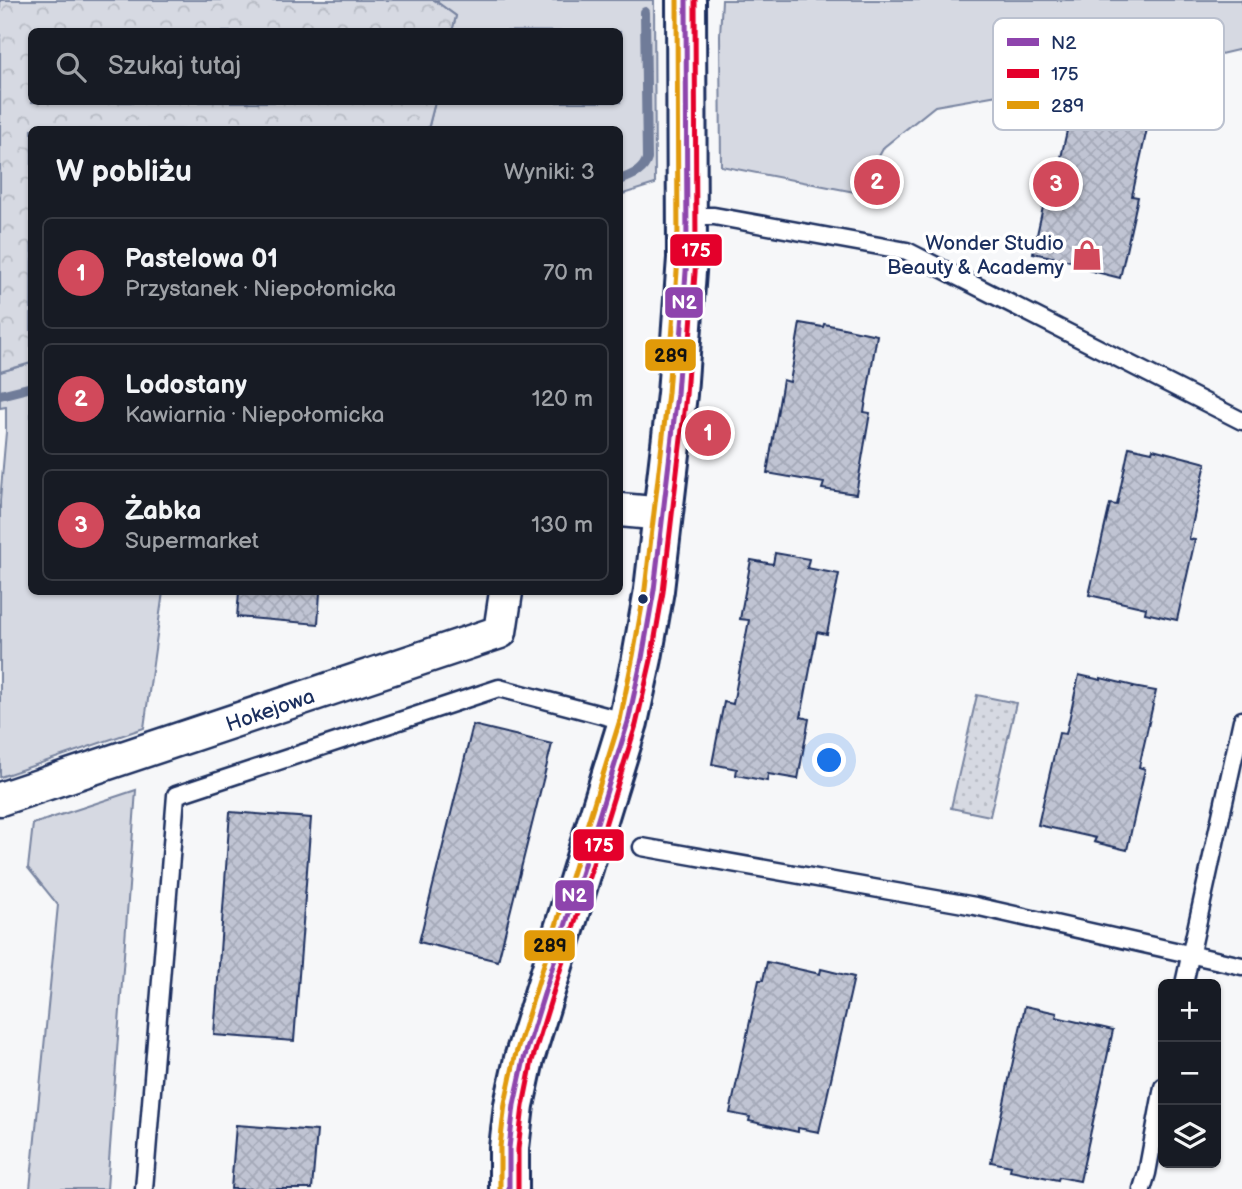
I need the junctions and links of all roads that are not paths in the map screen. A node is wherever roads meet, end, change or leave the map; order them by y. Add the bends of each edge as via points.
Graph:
1 (686, 0) edge
2 (688, 216) junction
3 (1242, 421) edge
4 (623, 510) edge
5 (664, 514) junction
6 (506, 595) edge
7 (1242, 720) edge
8 (628, 722) junction
9 (0, 800) edge
10 (642, 847) dead end
11 (1190, 954) junction
12 (1242, 966) edge
13 (1185, 979) edge
14 (1159, 1105) edge
15 (144, 1189) edge
16 (509, 1189) edge
17 (1142, 1189) edge

1 - 2 main road
2 - 3 lane via 714,216 908,251
2 - 5 main road
4 - 5 street
5 - 8 main road
6 - 9 street, Hokejowa via 500,632
7 - 11 lane
8 - 15 lane via 499,688 176,795
8 - 16 main road via 524,1059 512,1116
10 - 11 lane via 975,906
11 - 12 lane
11 - 13 lane
14 - 17 lane

